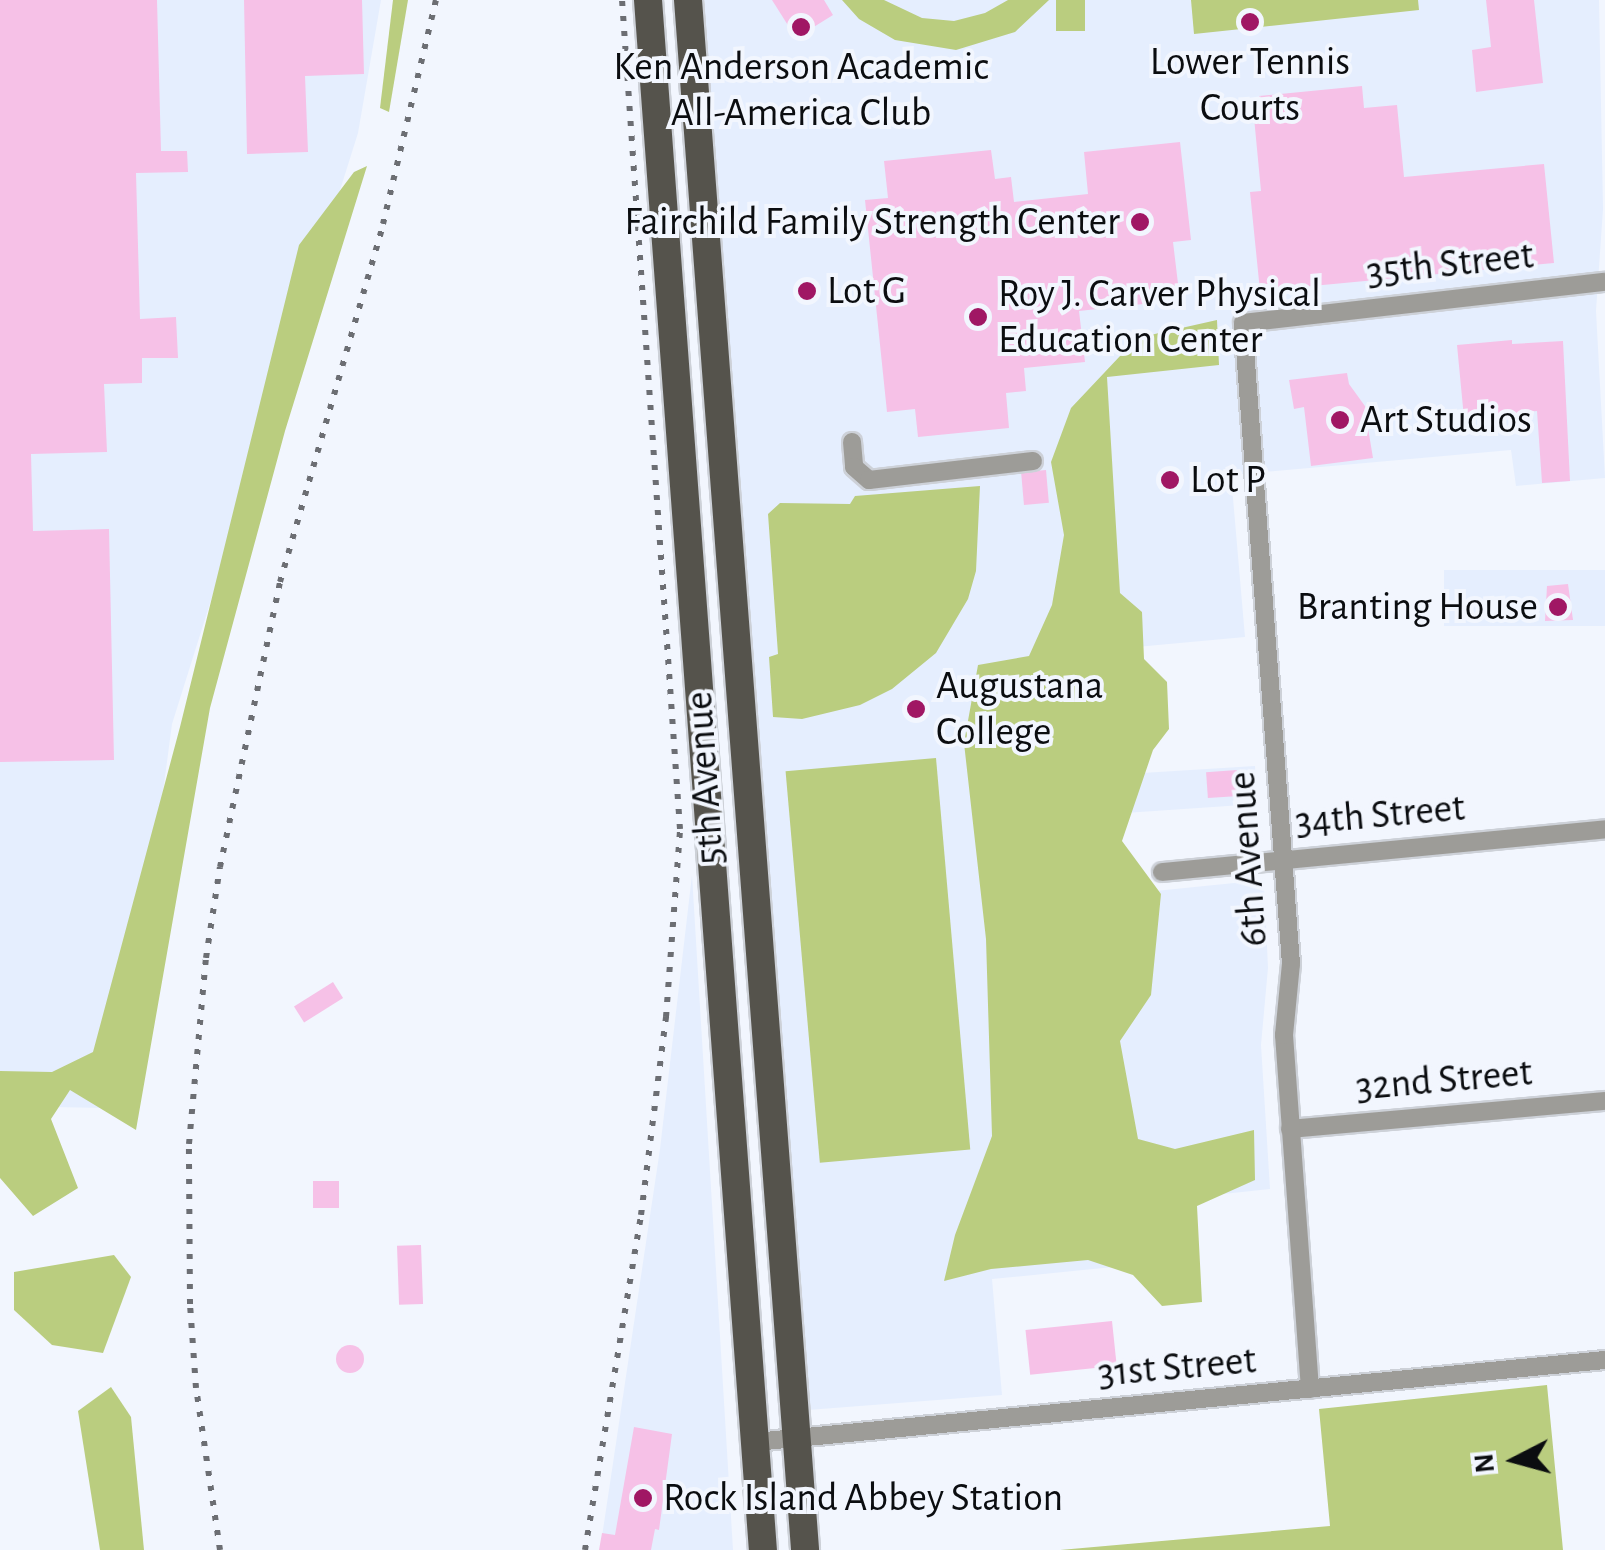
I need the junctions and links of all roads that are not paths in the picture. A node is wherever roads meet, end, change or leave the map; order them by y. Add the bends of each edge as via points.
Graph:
1 (648, 0) edge
2 (688, 0) edge
3 (1605, 282) edge
4 (1243, 323) joint
5 (852, 442) dead end
6 (1034, 461) dead end
7 (1605, 829) edge
8 (1283, 859) junction
9 (1162, 872) dead end
10 (1605, 1101) edge
11 (1290, 1129) junction
12 (1605, 1360) edge
13 (1310, 1389) junction
14 (794, 1440) junction
15 (755, 1442) junction
16 (764, 1550) edge
17 (805, 1550) edge

1 - 15 main road, 5th Avenue
2 - 14 main road, 5th Avenue
3 - 4 street, 35th Street
4 - 8 street, 6th Avenue
5 - 6 street via 854,467 869,480
7 - 8 street, 34th Street
8 - 9 street, 34th Street
8 - 11 street, 6th Avenue via 1291,964 1284,1035
10 - 11 street, 32nd Street
11 - 13 street, 6th Avenue
12 - 13 street, 31st Street
13 - 14 street, 31st Street
14 - 15 street, 31st Street
14 - 17 main road, 5th Avenue
15 - 16 main road, 5th Avenue

